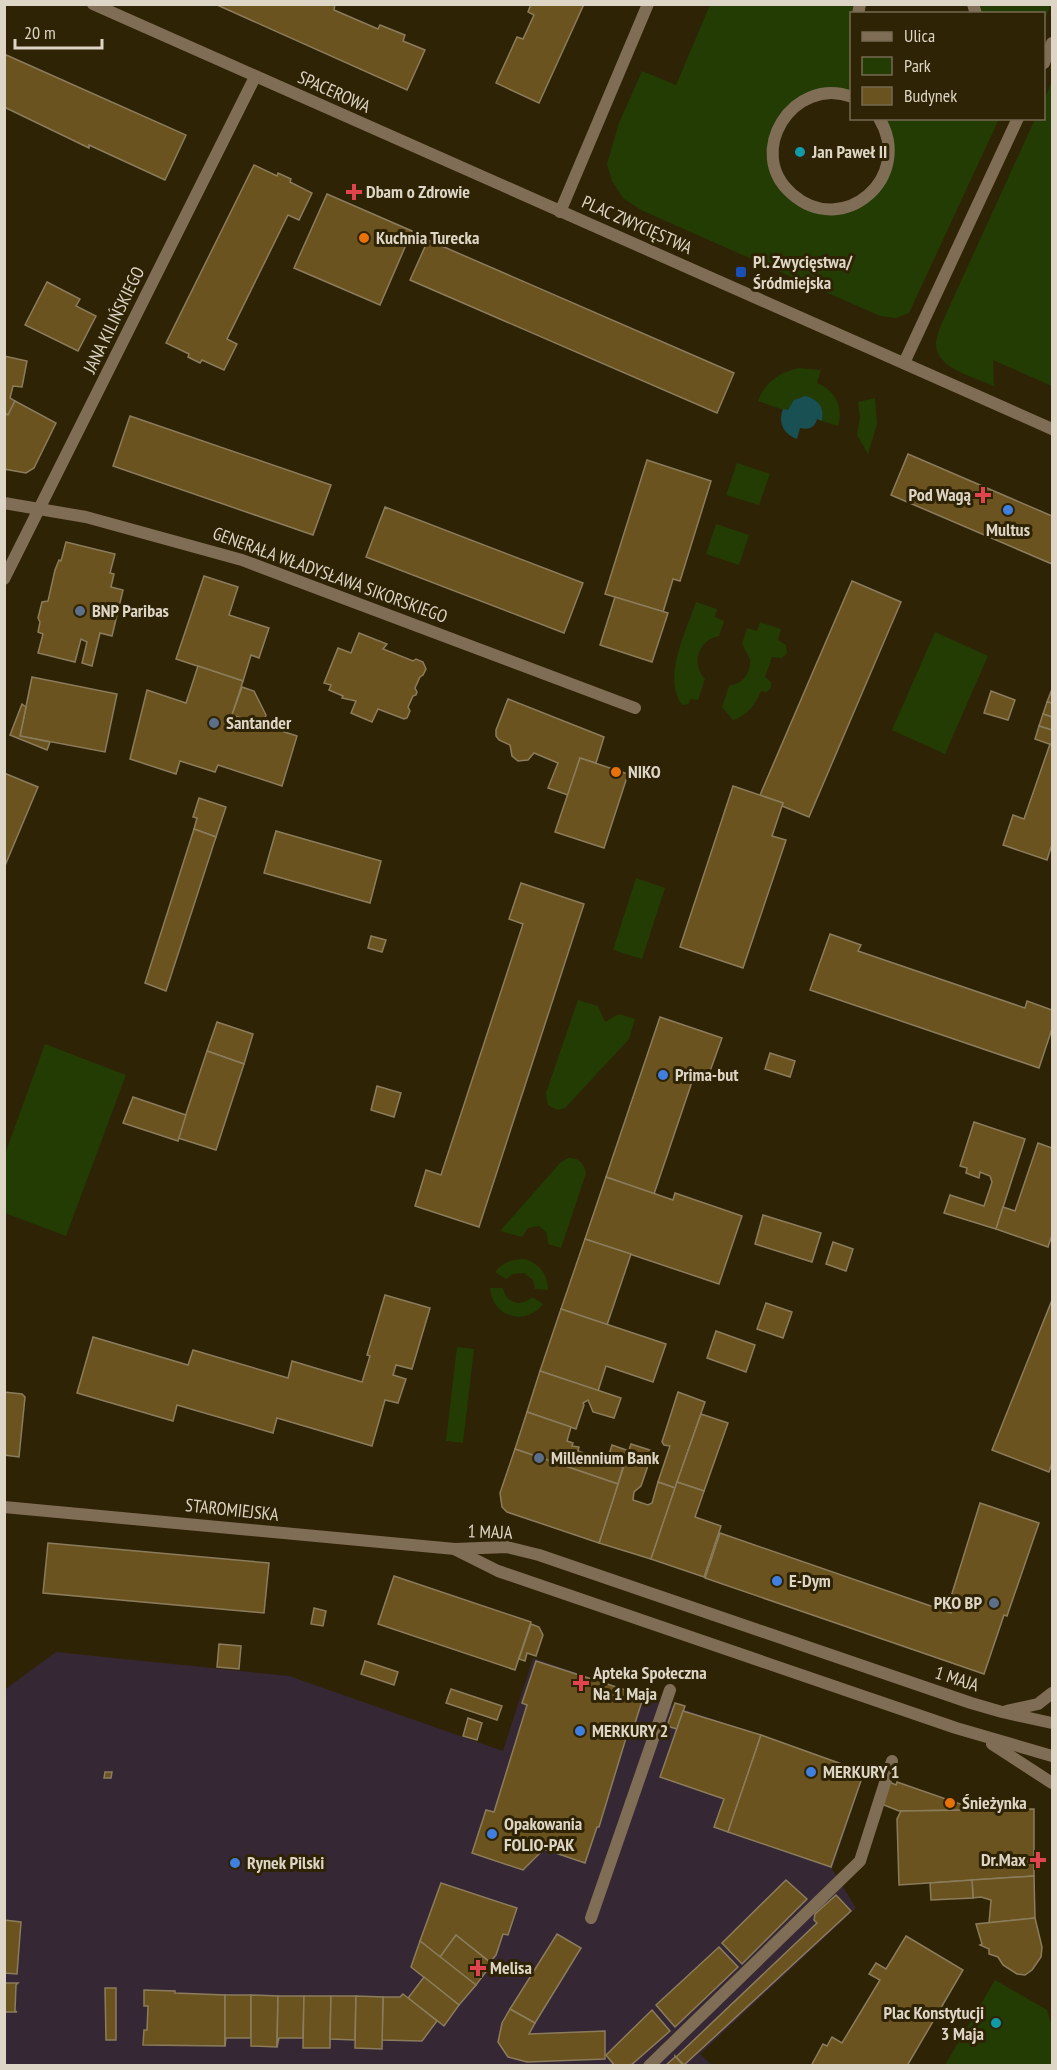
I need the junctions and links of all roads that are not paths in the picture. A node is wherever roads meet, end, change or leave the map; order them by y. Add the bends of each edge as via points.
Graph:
1 (93, 4) edge
2 (648, 4) edge
3 (1053, 43) edge
4 (1045, 61) edge
5 (255, 77) junction
6 (850, 97) edge
7 (880, 120) edge
8 (1017, 120) edge
9 (560, 212) junction
10 (904, 363) junction
11 (1053, 429) edge
12 (4, 503) edge
13 (40, 509) junction
14 (4, 579) edge
15 (635, 708) dead end
16 (4, 1507) edge
17 (455, 1549) junction
18 (670, 1690) dead end
19 (1053, 1693) edge
20 (1002, 1712) junction
21 (1053, 1723) edge
22 (978, 1735) junction
23 (1053, 1756) edge
24 (892, 1761) dead end
25 (1053, 1783) edge
26 (591, 1918) dead end
27 (649, 2066) edge

1 - 5 street, SPACEROWA
2 - 9 street, PLAC ZWYCIĘSTWA
3 - 4 street
5 - 9 street, SPACEROWA
5 - 13 street, JANA KILIŃSKIEGO
6 - 7 street via 816,95 794,107 781,121 774,139 773,158 778,176 794,196 817,207 836,209 854,205 869,195 881,181 888,159 888,140
8 - 10 street
9 - 10 street, PLAC ZWYCIĘSTWA
10 - 11 street, PLAC ZWYCIĘSTWA
12 - 13 street, GENERAŁA WŁADYSŁAWA SIKORSKIEGO
13 - 14 street, JANA KILIŃSKIEGO
13 - 15 street, GENERAŁA WŁADYSŁAWA SIKORSKIEGO via 86,517 242,560
16 - 17 street, STAROMIEJSKA
17 - 20 street, 1 MAJA via 507,1547 539,1555
17 - 22 street, 1 MAJA via 498,1570
18 - 26 street
19 - 20 street via 1038,1704
20 - 21 street, 1 MAJA
22 - 23 street, 1 MAJA
22 - 25 street, 1 MAJA
24 - 27 street via 860,1861

